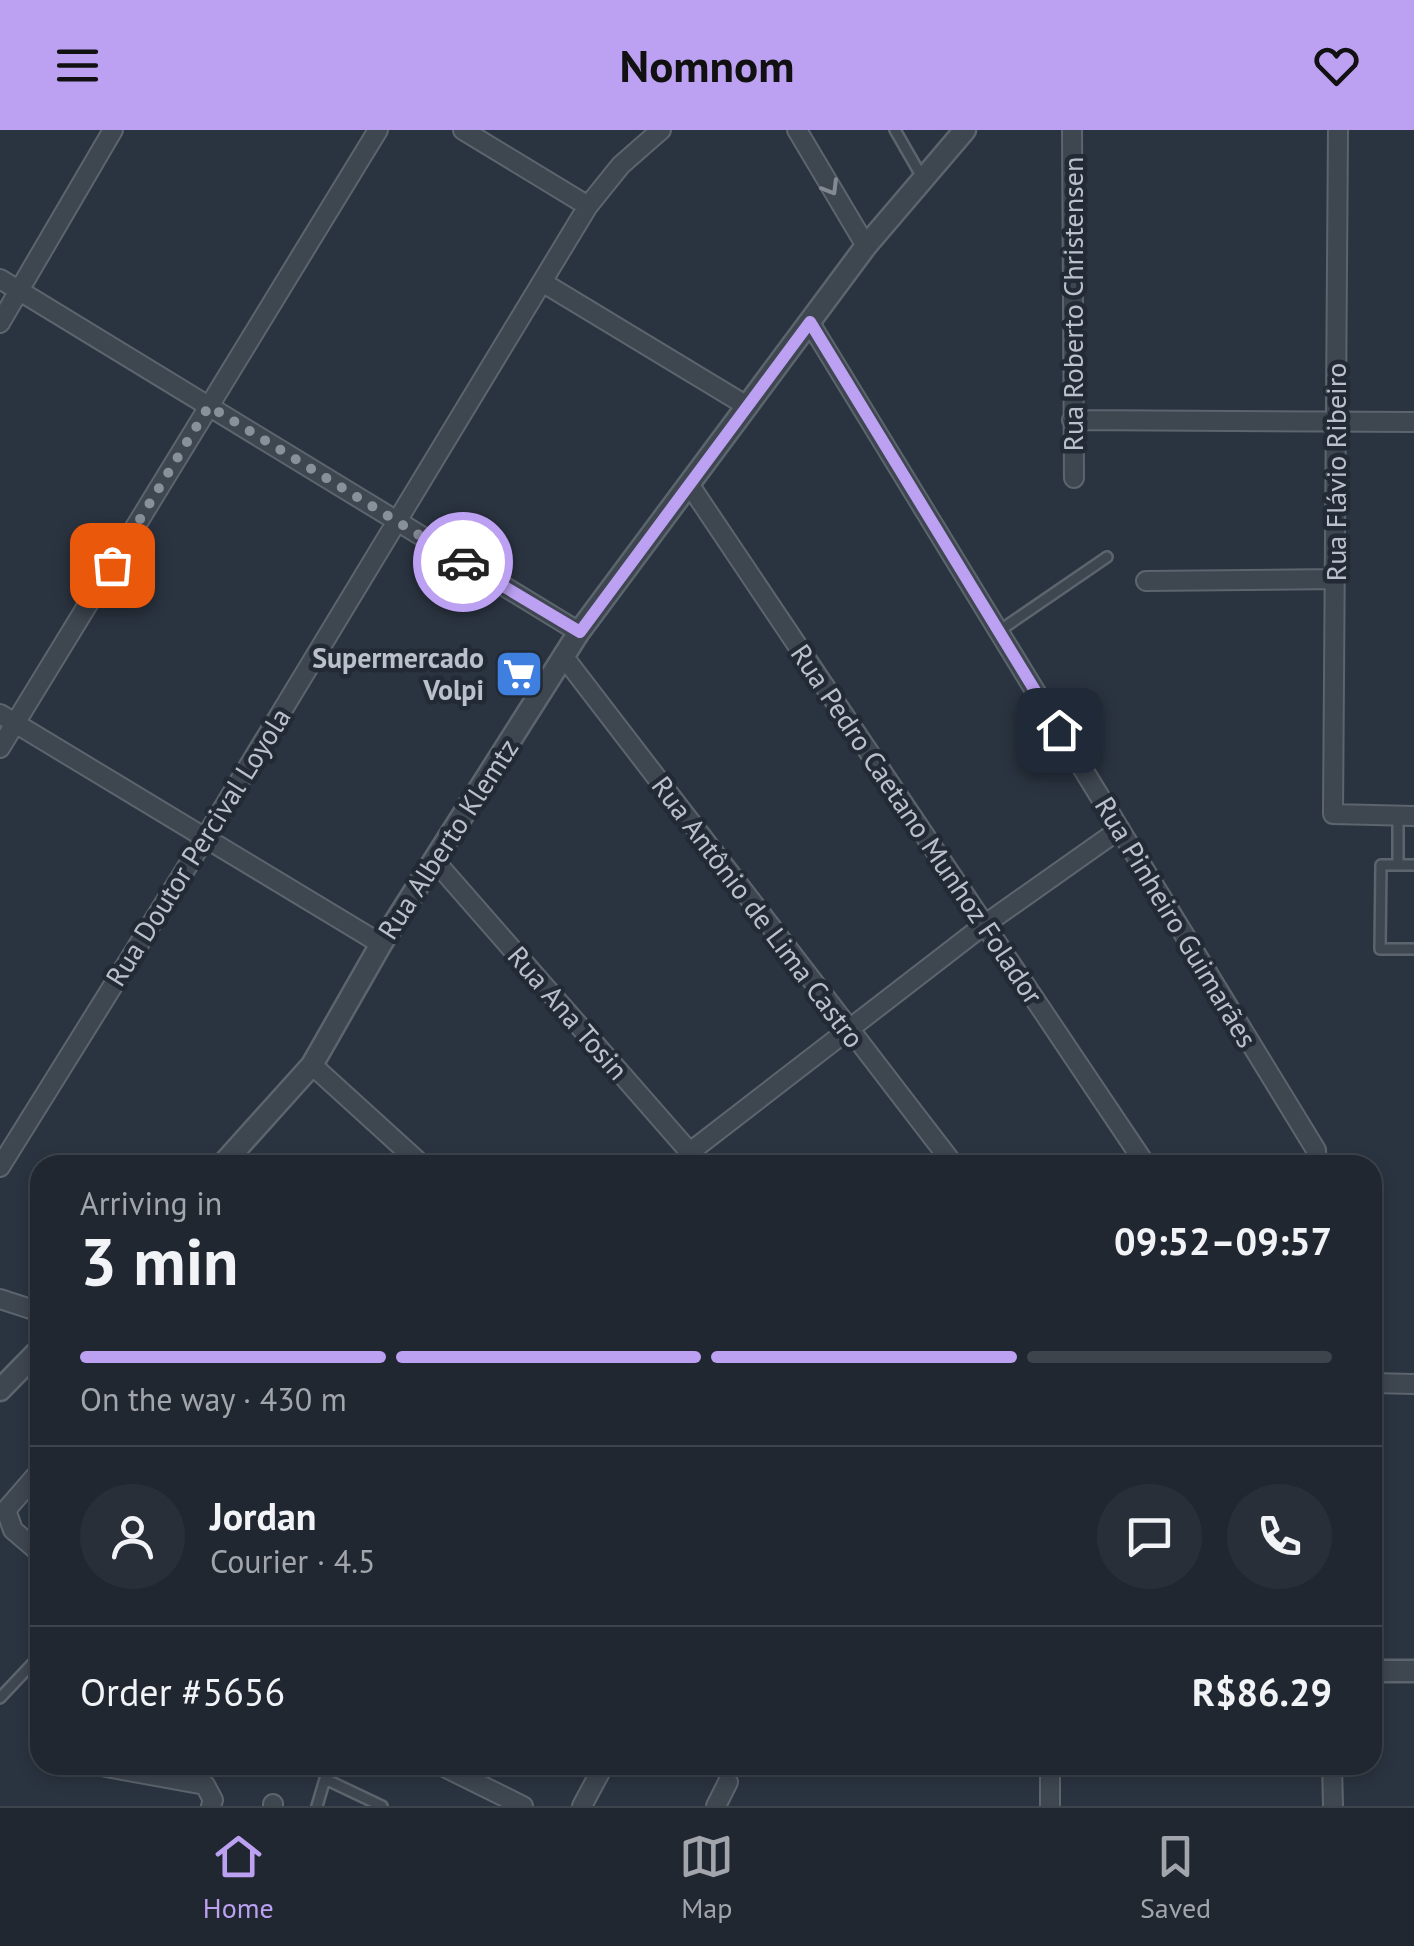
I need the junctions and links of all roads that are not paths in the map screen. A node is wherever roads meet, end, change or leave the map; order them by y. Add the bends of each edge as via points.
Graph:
1 (113, 130) edge
2 (378, 130) edge
3 (464, 130) edge
4 (661, 130) edge
5 (796, 130) edge
6 (895, 130) edge
7 (965, 130) edge
8 (1072, 130) edge
9 (1338, 130) edge
10 (923, 180) junction
11 (588, 206) junction
12 (866, 246) junction
13 (0, 279) edge
14 (542, 282) junction
15 (19, 290) junction
16 (0, 322) edge
17 (810, 322) junction
18 (209, 406) junction
19 (747, 406) junction
20 (1072, 420) junction
21 (1336, 422) junction
22 (1414, 422) edge
23 (1074, 478) dead end
24 (689, 484) junction
25 (397, 521) junction
26 (1107, 557) dead end
27 (1335, 580) junction
28 (1146, 581) dead end
29 (580, 632) junction
30 (999, 632) junction
31 (564, 657) junction
32 (8, 719) edge
33 (0, 748) edge
34 (1406, 816) edge
35 (1120, 829) junction
36 (205, 838) junction
37 (435, 862) junction
38 (1398, 865) junction
39 (1414, 865) edge
40 (984, 924) junction
41 (381, 944) junction
42 (1414, 948) edge
43 (848, 1030) junction
44 (312, 1065) junction
45 (231, 1155) edge
46 (411, 1155) edge
47 (693, 1155) edge
48 (700, 1155) edge
49 (946, 1155) edge
50 (1139, 1155) edge
51 (1317, 1155) edge
52 (0, 1167) edge
53 (0, 1299) edge
54 (30, 1309) edge
55 (30, 1359) edge
56 (1382, 1384) edge
57 (1414, 1384) edge
58 (0, 1390) edge
59 (30, 1482) edge
60 (30, 1544) edge
61 (30, 1666) edge
62 (1414, 1671) edge
63 (1382, 1672) edge
64 (0, 1698) edge
65 (150, 1775) edge
66 (475, 1775) edge
67 (599, 1775) edge
68 (1050, 1775) edge
69 (1332, 1775) edge
70 (728, 1782) dead end
71 (356, 1794) junction
72 (212, 1806) edge
73 (316, 1806) edge
74 (352, 1806) edge
75 (382, 1806) edge
76 (524, 1806) edge
77 (582, 1806) edge
78 (716, 1806) edge
79 (1050, 1806) edge
80 (1333, 1806) edge

1 - 15 street
2 - 18 street
3 - 11 street
4 - 11 street, Rua Doutor Percival Loyola
5 -> 12 street
6 - 10 lane
7 - 10 street, Rua Alberto Klemtz
8 - 20 street, Rua Roberto Christensen
9 - 21 street, Rua Flávio Ribeiro
10 - 12 street, Rua Alberto Klemtz
11 - 14 street, Rua Doutor Percival Loyola
12 - 17 street, Rua Alberto Klemtz
13 - 15 street
14 - 19 street
14 - 25 street, Rua Doutor Percival Loyola
15 - 16 street
15 - 18 street
17 - 19 street, Rua Alberto Klemtz
17 - 30 street, Rua Pinheiro Guimarães
18 - 25 street
18 - 32 street
19 - 24 street, Rua Alberto Klemtz
20 - 21 street
20 - 23 street, Rua Roberto Christensen
21 - 22 street
21 - 27 street, Rua Flávio Ribeiro
24 - 29 street, Rua Alberto Klemtz
24 - 40 street, Rua Pedro Caetano Munhoz Folador
25 - 29 street
25 - 36 street, Rua Doutor Percival Loyola
26 - 30 lane
27 - 28 street
27 - 34 street, Rua Flávio Ribeiro via 1333,814
29 - 31 street, Rua Alberto Klemtz
30 - 35 street, Rua Pinheiro Guimarães
31 - 37 street, Rua Alberto Klemtz
31 - 43 street, Rua Antônio de Lima Castro
32 - 33 street
32 - 36 street
34 - 38 lane
35 - 40 street
35 - 51 street, Rua Pinheiro Guimarães
36 - 41 street
36 - 52 street, Rua Doutor Percival Loyola
37 - 41 street, Rua Alberto Klemtz
37 - 47 street, Rua Ana Tosin
38 - 39 lane
38 - 42 lane via 1380,865 1380,948
40 - 43 street
40 - 50 street, Rua Pedro Caetano Munhoz Folador
41 - 44 street, Rua Alberto Klemtz
43 - 48 street
43 - 49 street, Rua Antônio de Lima Castro
44 - 45 street, Rua Alberto Klemtz
44 - 46 street
53 - 54 street
55 - 58 street
56 - 57 street
59 - 60 street via 6,1510 13,1530
61 - 64 lane
62 - 63 street
65 - 72 street via 204,1785
66 - 76 street
67 - 77 street
68 - 79 street
69 - 80 street
70 - 78 street
71 - 73 lane via 325,1780
71 - 74 lane
71 - 75 lane

